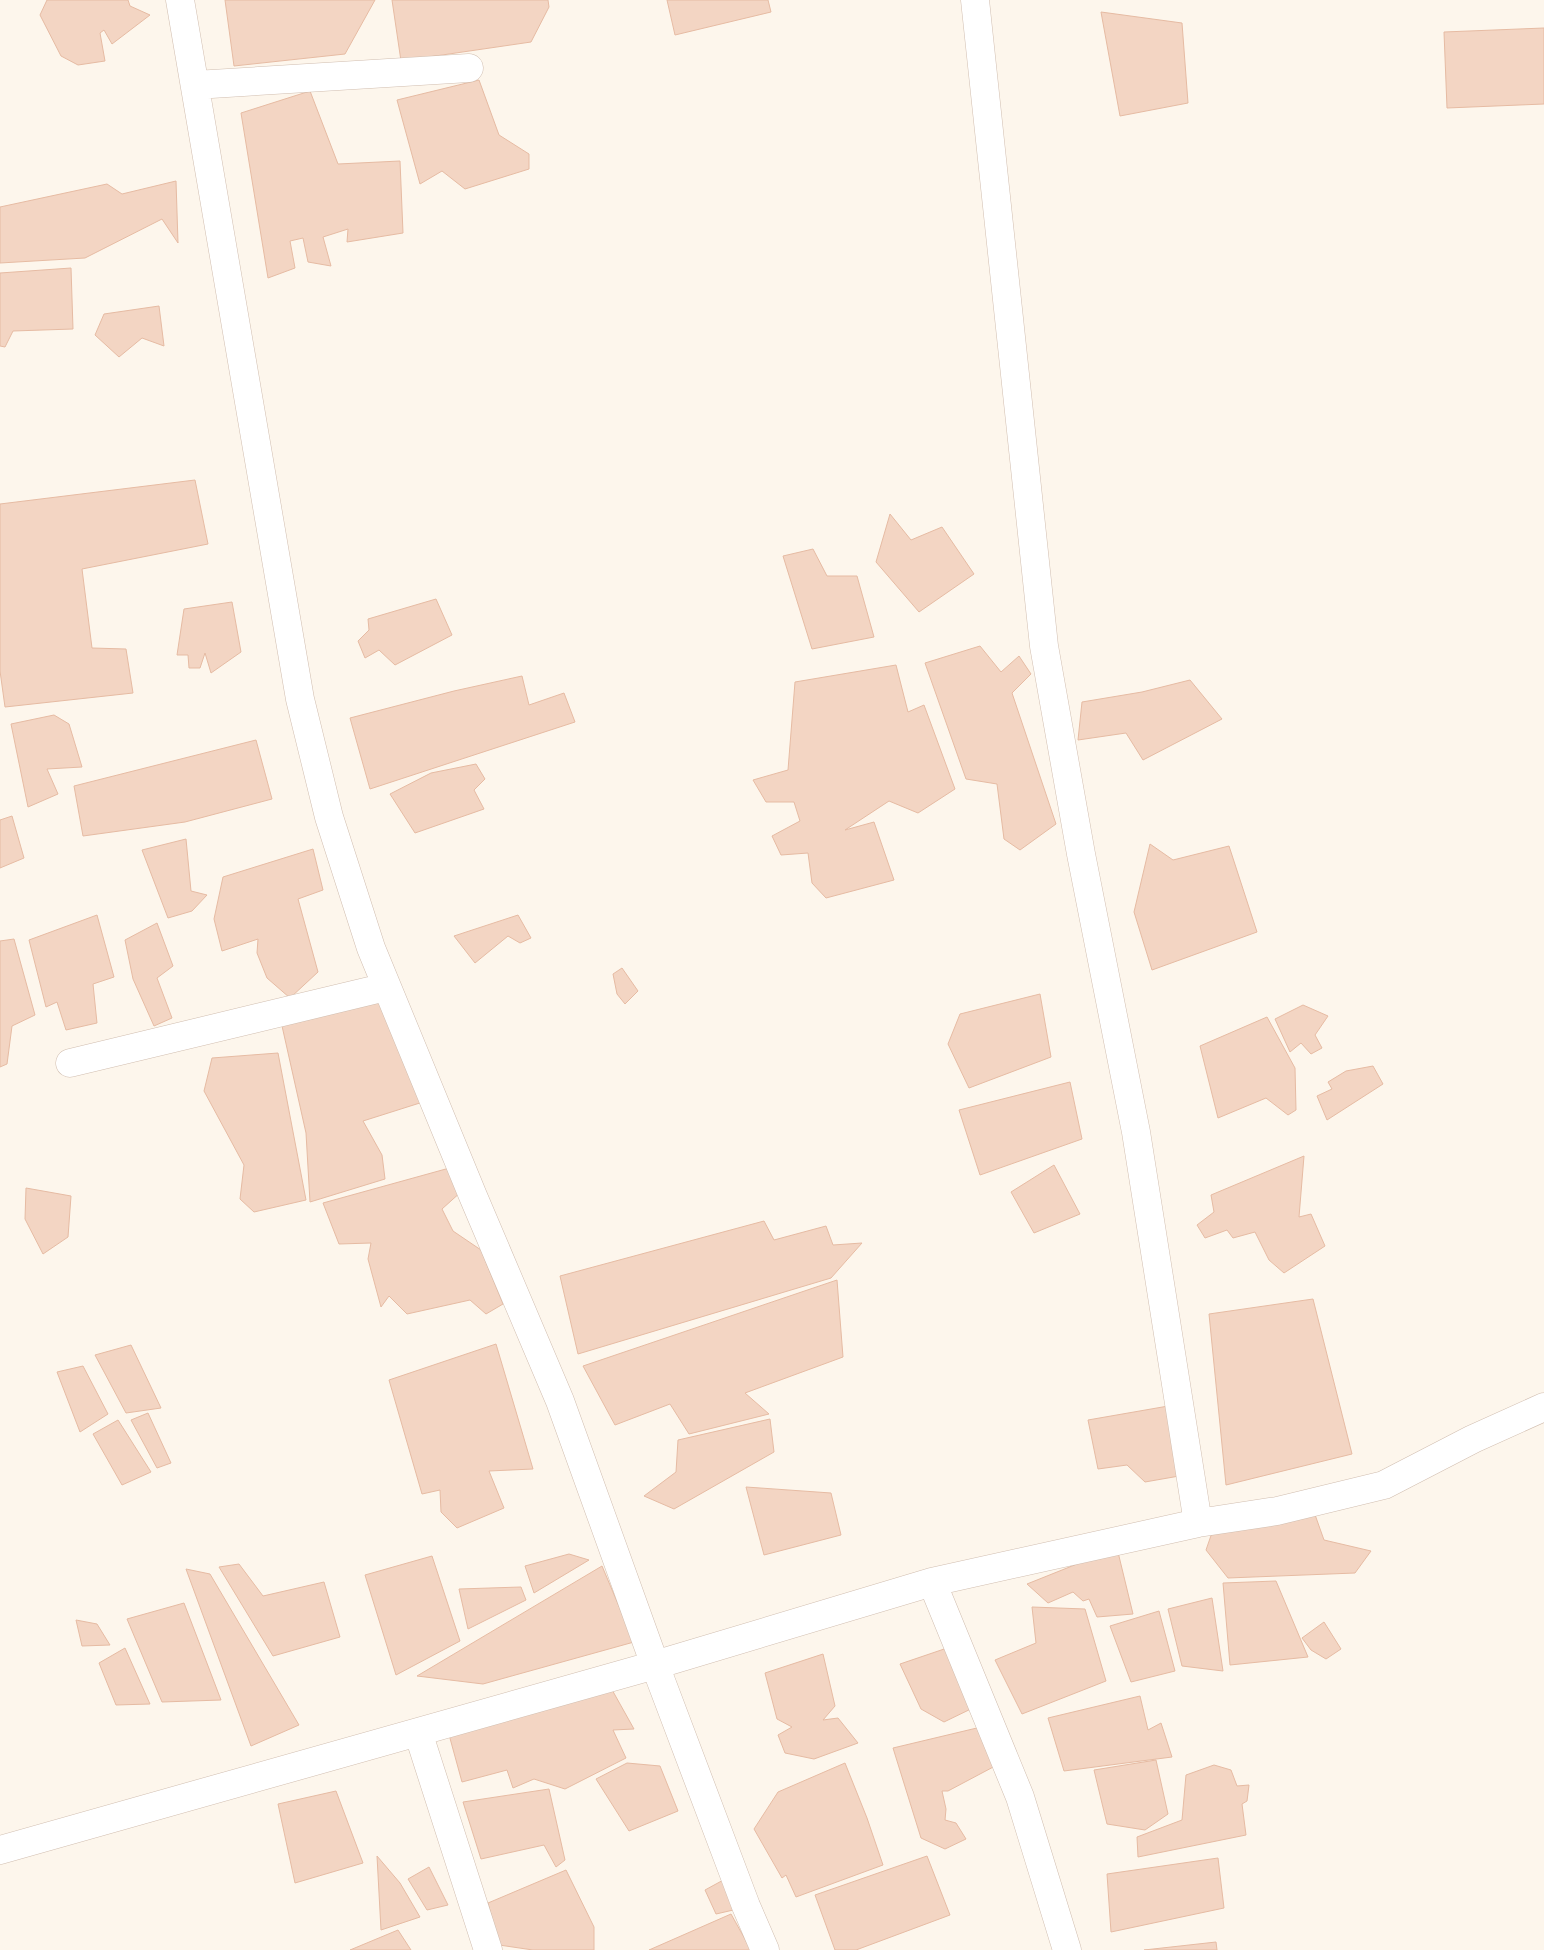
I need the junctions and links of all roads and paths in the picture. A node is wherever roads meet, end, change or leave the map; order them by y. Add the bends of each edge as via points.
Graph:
1 (180, 0) edge
2 (975, 0) edge
3 (468, 68) dead end
4 (195, 85) junction
5 (386, 987) junction
6 (70, 1063) dead end
7 (1544, 1408) edge
8 (1198, 1523) junction
9 (932, 1582) junction
10 (655, 1666) junction
11 (418, 1732) junction
12 (0, 1850) edge
13 (488, 1950) edge
14 (765, 1950) edge
15 (1067, 1950) edge

1 - 4 street
2 - 8 street via 1044,646 1080,854 1136,1132
3 - 4 street
4 - 5 street via 300,699 329,817
5 - 6 street
5 - 10 street via 560,1401
7 - 8 street via 1473,1439 1384,1485 1277,1511
8 - 9 street
9 - 10 street
9 - 15 street via 1020,1798
10 - 11 street
10 - 14 street
11 - 12 street
11 - 13 street

